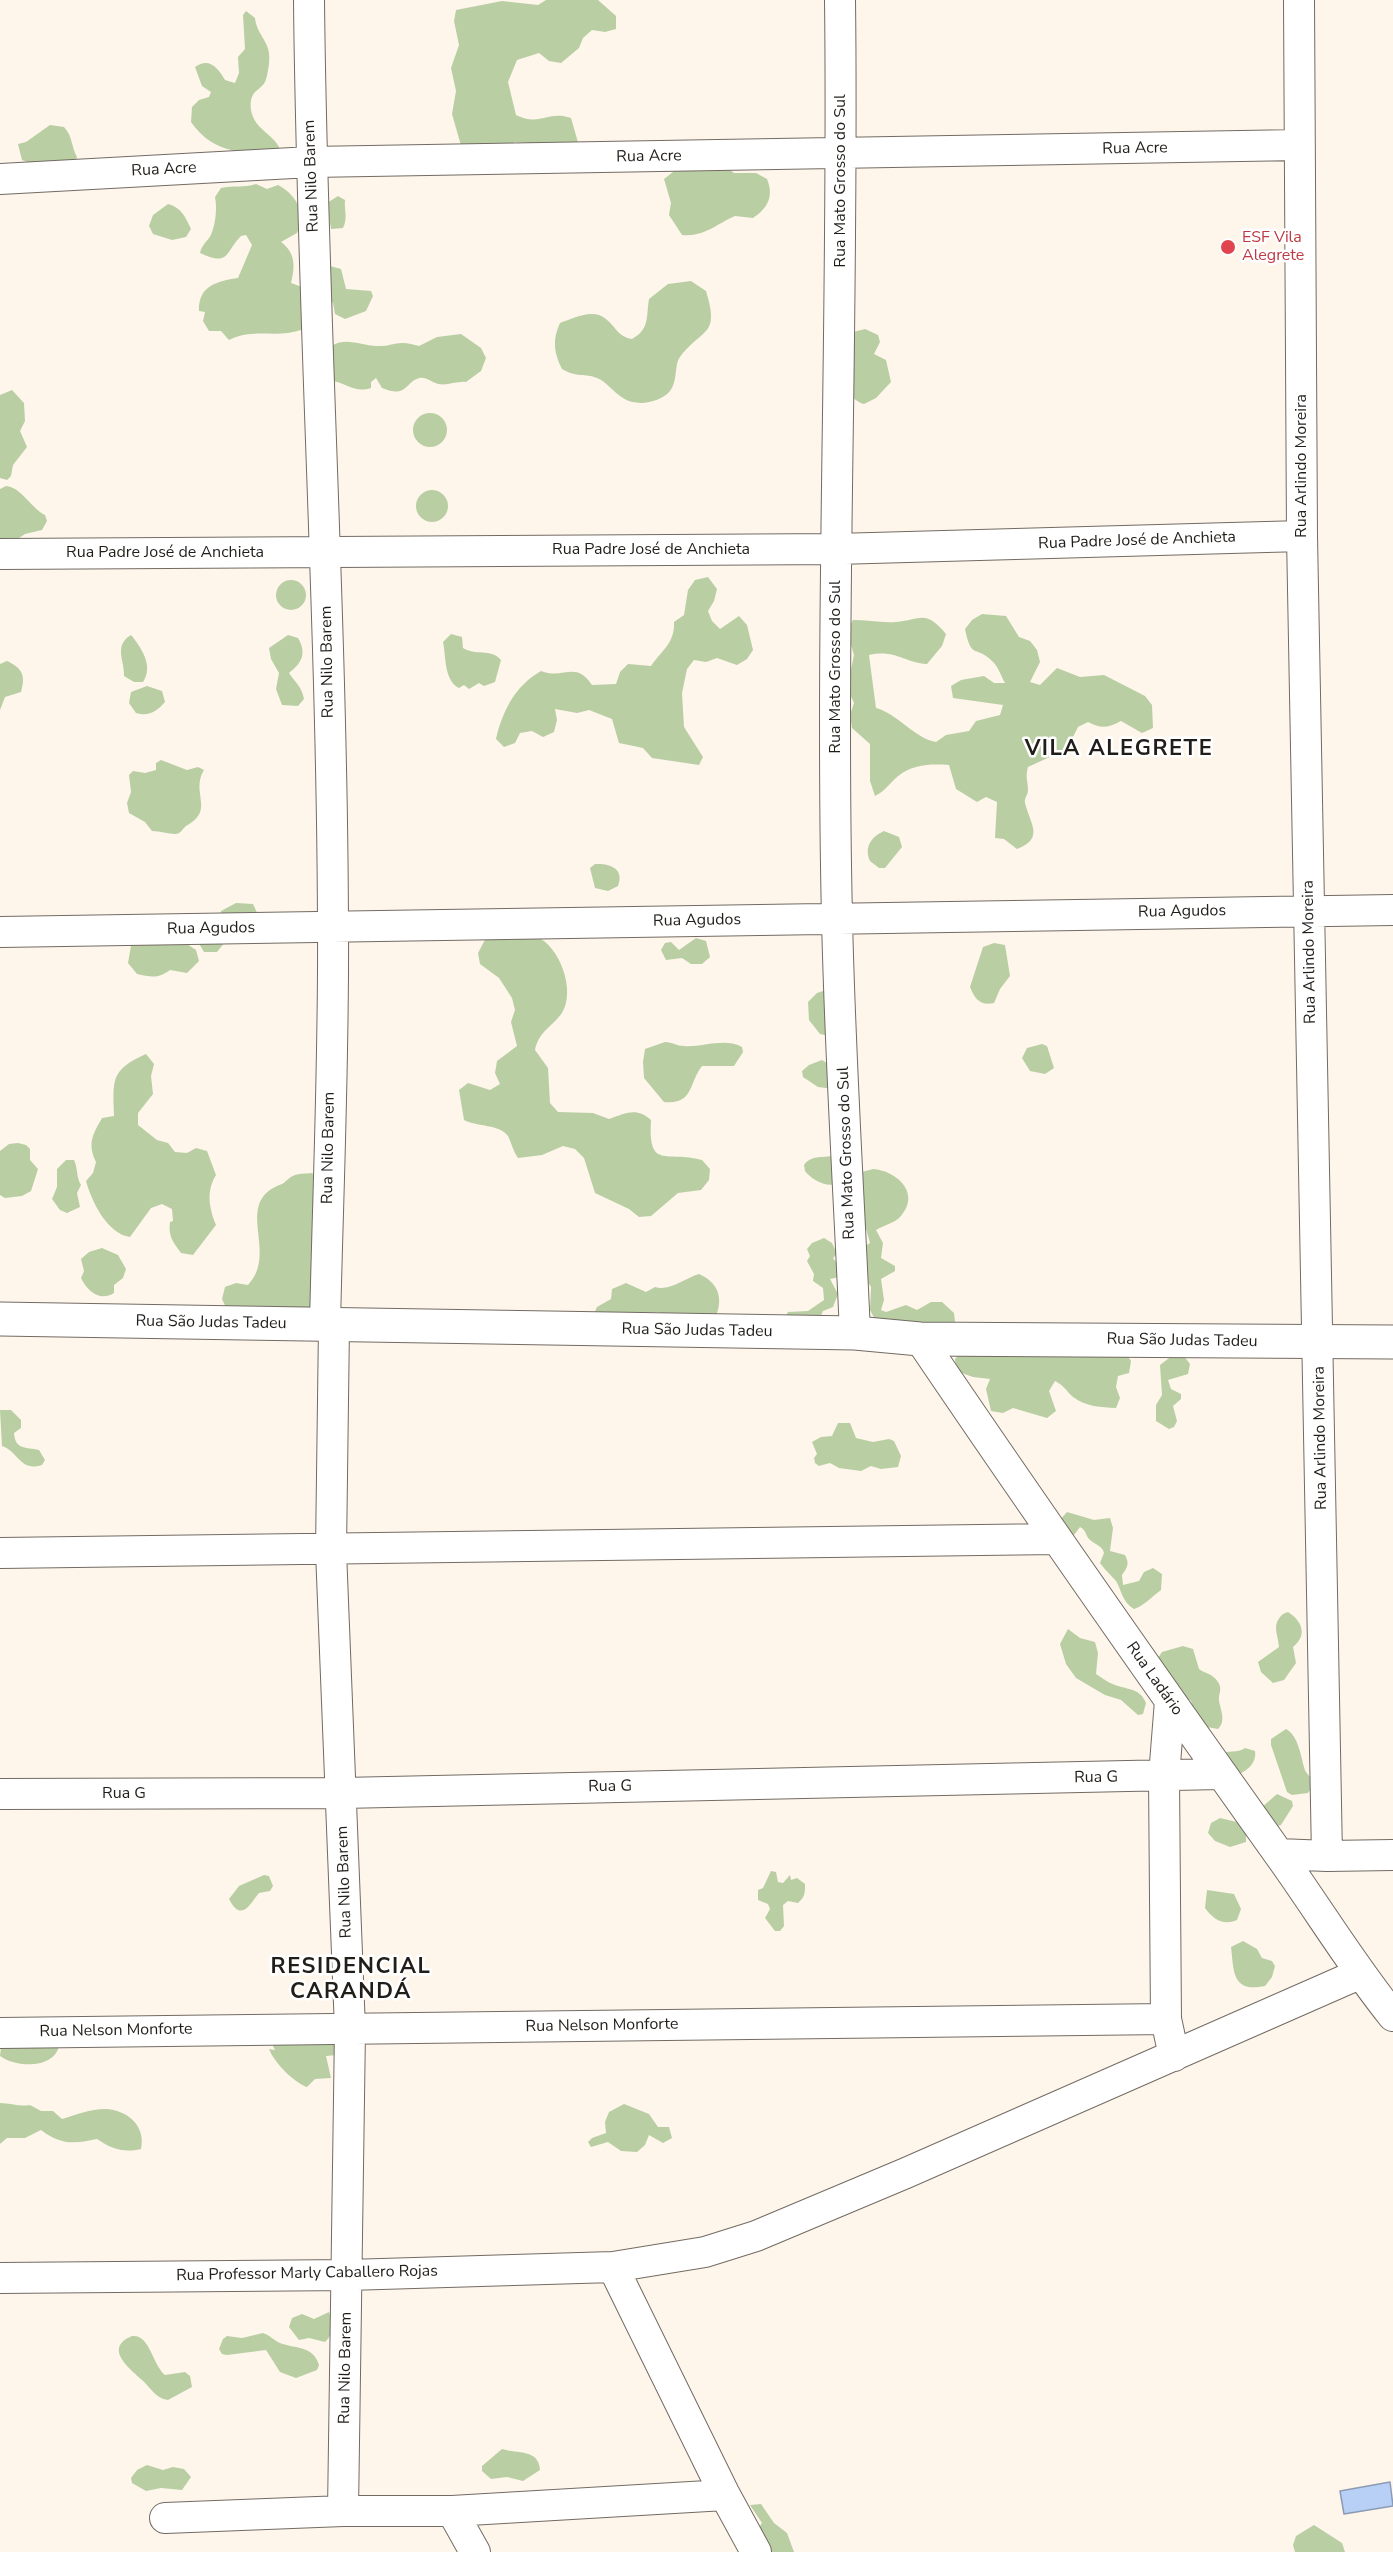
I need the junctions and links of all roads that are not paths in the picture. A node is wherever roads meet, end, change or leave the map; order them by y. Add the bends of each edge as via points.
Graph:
1 (309, 0) edge
2 (840, 0) edge
3 (1299, 0) edge
4 (1299, 145) junction
5 (842, 154) junction
6 (311, 162) junction
7 (0, 179) edge
8 (1302, 536) junction
9 (836, 549) junction
10 (326, 552) junction
11 (0, 554) edge
12 (1309, 910) junction
13 (1393, 910) edge
14 (837, 918) junction
15 (333, 927) junction
16 (0, 932) edge
17 (0, 1319) edge
18 (329, 1325) junction
19 (855, 1333) junction
20 (920, 1339) junction
21 (1319, 1342) junction
22 (1393, 1342) edge
23 (1056, 1539) junction
24 (331, 1551) junction
25 (0, 1553) edge
26 (1170, 1701) junction
27 (1220, 1774) junction
28 (1164, 1776) junction
29 (342, 1793) junction
30 (0, 1794) edge
31 (1280, 1854) junction
32 (1393, 1855) edge
33 (1327, 1856) junction
34 (1359, 1974) junction
35 (1393, 2016) edge
36 (1166, 2019) junction
37 (350, 2029) junction
38 (0, 2033) edge
39 (1174, 2056) junction
40 (613, 2267) junction
41 (348, 2275) junction
42 (0, 2278) edge
43 (725, 2495) junction
44 (344, 2511) junction
45 (452, 2511) junction
46 (165, 2518) dead end
47 (475, 2552) edge
48 (756, 2552) edge

1 - 6 street, Rua Nilo Barem
2 - 5 street, Rua Mato Grosso do Sul
3 - 4 street, Rua Arlindo Moreira
4 - 5 street, Rua Acre
4 - 8 street, Rua Arlindo Moreira
5 - 6 street, Rua Acre
5 - 9 street, Rua Mato Grosso do Sul
6 - 7 street, Rua Acre
6 - 10 street, Rua Nilo Barem
8 - 9 street, Rua Padre José de Anchieta
8 - 12 street, Rua Arlindo Moreira
9 - 10 street, Rua Padre José de Anchieta
9 - 14 street, Rua Mato Grosso do Sul
10 - 11 street, Rua Padre José de Anchieta
10 - 15 street, Rua Nilo Barem
12 - 13 street, Rua Agudos
12 - 14 street, Rua Agudos
12 - 21 street, Rua Arlindo Moreira
14 - 15 street, Rua Agudos
14 - 19 street, Rua Mato Grosso do Sul
15 - 16 street, Rua Agudos
15 - 18 street, Rua Nilo Barem
17 - 18 street, Rua São Judas Tadeu
18 - 19 street, Rua São Judas Tadeu
18 - 24 street, Rua Nilo Barem
19 - 20 street, Rua São Judas Tadeu
20 - 21 street, Rua São Judas Tadeu
20 - 23 street, Rua Ladário
21 - 22 street, Rua São Judas Tadeu
21 - 33 street, Rua Arlindo Moreira
23 - 24 street
23 - 26 street, Rua Ladário
24 - 25 street
24 - 29 street, Rua Nilo Barem
26 - 27 street, Rua Ladário
26 - 28 street
27 - 28 street, Rua G
27 - 31 street, Rua Ladário
28 - 29 street, Rua G
28 - 36 street
29 - 30 street, Rua G
29 - 37 street, Rua Nilo Barem
31 - 33 street
31 - 34 street, Rua Ladário
32 - 33 street
34 - 35 street, Rua Ladário
34 - 39 street, Rua Professor Marly Caballero Rojas
36 - 37 street, Rua Nelson Monforte
36 - 39 street
37 - 38 street, Rua Nelson Monforte
37 - 41 street, Rua Nilo Barem
39 - 40 street, Rua Professor Marly Caballero Rojas via 756,2236 705,2252
40 - 41 street, Rua Professor Marly Caballero Rojas
40 - 43 street
41 - 42 street, Rua Professor Marly Caballero Rojas
41 - 44 street, Rua Nilo Barem
43 - 45 street
43 - 48 street
44 - 45 street
44 - 46 street
45 - 47 street

